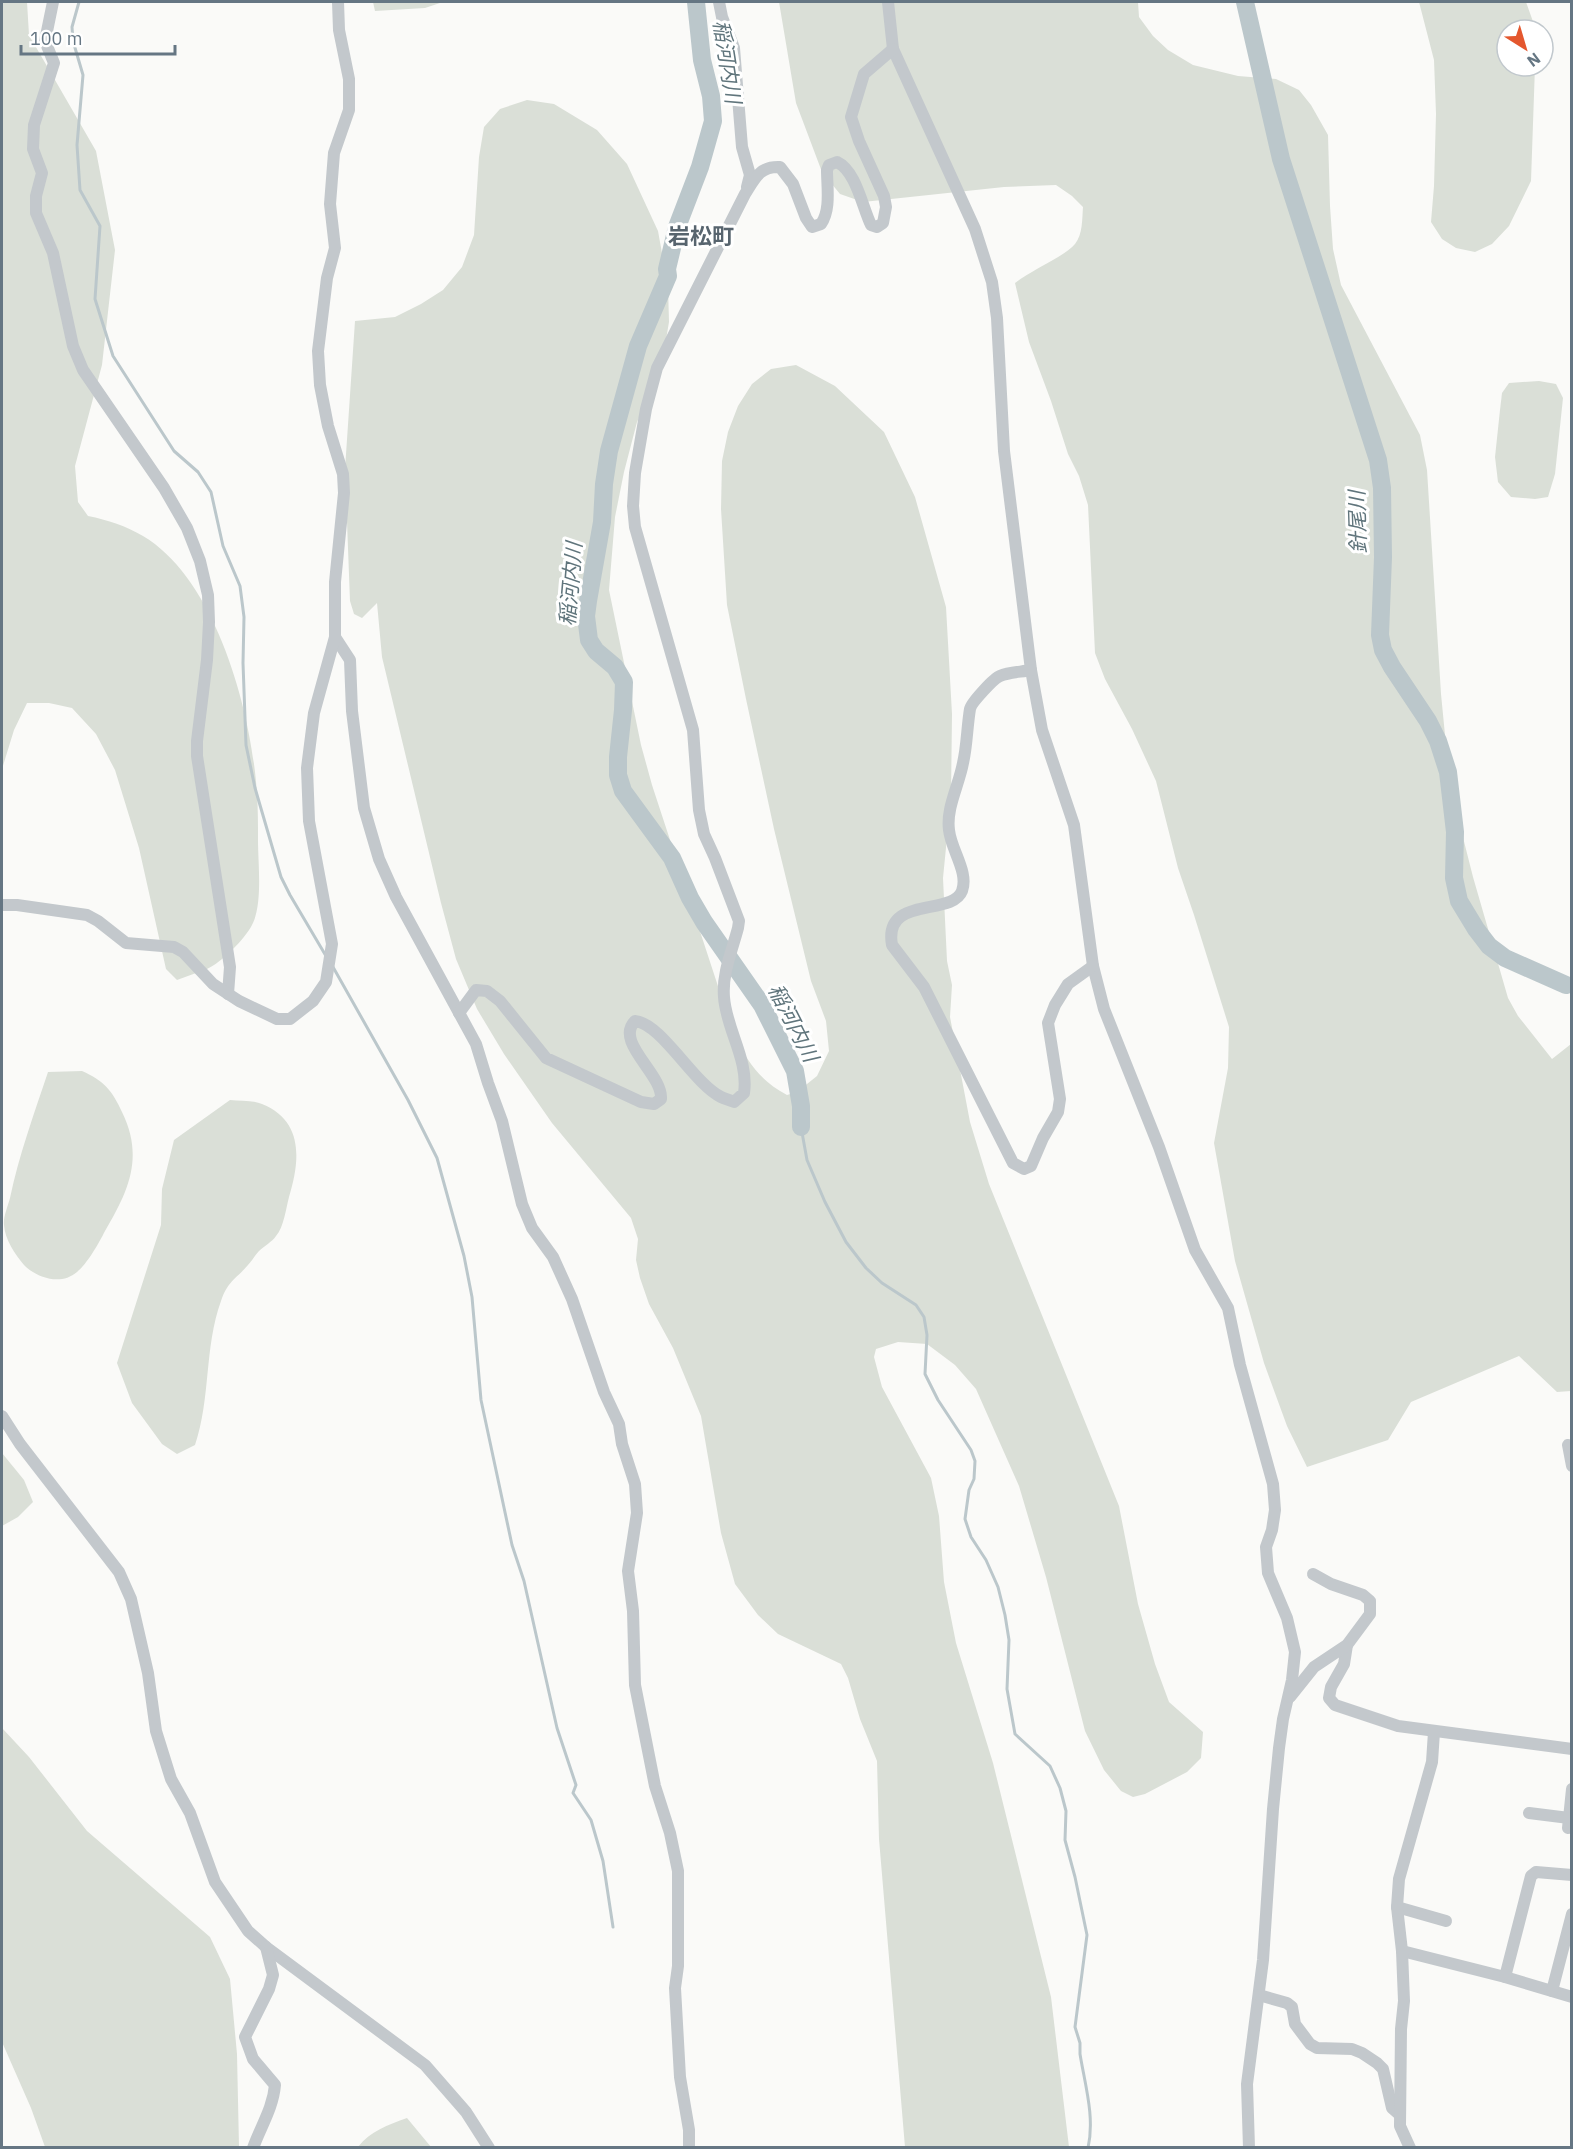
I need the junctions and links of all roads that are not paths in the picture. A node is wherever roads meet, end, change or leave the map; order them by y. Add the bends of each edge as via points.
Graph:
1 (53, 2) edge
2 (338, 2) edge
3 (719, 2) edge
4 (888, 2) edge
5 (893, 49) junction
6 (745, 194) junction
7 (335, 638) junction
8 (1031, 670) junction
9 (2, 905) edge
10 (1093, 966) junction
11 (228, 994) junction
12 (459, 1013) junction
13 (2, 1416) edge
14 (1568, 1445) dead end
15 (1572, 1466) edge
16 (1313, 1574) dead end
17 (1347, 1645) junction
18 (1287, 1700) junction
19 (1434, 1732) junction
20 (1572, 1749) edge
21 (1572, 1789) edge
22 (1529, 1813) dead end
23 (1572, 1875) edge
24 (1397, 1907) junction
25 (1572, 1914) edge
26 (1446, 1921) dead end
27 (266, 1947) junction
28 (1402, 1951) junction
29 (1505, 1977) junction
30 (1552, 1991) junction
31 (1259, 1995) junction
32 (1572, 1997) edge
33 (1400, 2115) junction
34 (253, 2148) edge
35 (489, 2148) edge
36 (689, 2148) edge
37 (1250, 2148) edge
38 (1410, 2148) edge

1 - 11 street via 45,41 54,63 34,125 33,150 42,173 36,213 53,252 83,370 164,488 200,561 209,622 197,756 230,967
2 - 7 street via 349,79 349,110 334,153 330,204 335,248 327,278 318,351 328,426 343,474
3 - 6 street via 734,48 742,147 750,175
4 - 5 street
5 - 6 street via 864,74 850,117 884,196 883,223 871,225 851,174 837,162 829,165 828,200 821,225 812,226 806,218 793,184 780,166 770,166 760,173
5 - 8 street via 975,229 992,282 1004,451
6 - 12 street via 657,368 646,409 633,506 638,537 693,730 704,834 739,921 724,975 724,998 743,1068 744,1093 734,1102 720,1097 642,1021 635,1021 628,1032 661,1090 660,1099 654,1104 641,1102 546,1058 500,1001 487,991 476,990
7 - 11 street via 314,713 307,768 309,821 332,944 326,982 313,1001 290,1019 277,1019
7 - 12 street via 350,660 364,808 379,859
8 - 10 street via 1041,730 1074,825
8 - 10 street via 998,676 970,706 964,762 949,830 965,882 961,895 951,902 911,910 896,922 890,937 924,987 1013,1163 1024,1169 1031,1166 1060,1100 1048,1023 1068,984
9 - 11 street via 87,915 126,943 174,946
10 - 18 street via 1104,1009 1195,1250 1228,1308 1274,1484 1275,1510 1266,1547 1268,1573 1287,1617 1295,1652
12 - 36 street via 476,1044 502,1121 522,1204 572,1299 619,1424 635,1484 637,1513 628,1571 635,1684 655,1786 678,1871 675,1989
13 - 27 street via 119,1572 131,1599 156,1731 171,1779 190,1813 215,1882 248,1930
14 - 15 street
16 - 17 street via 1370,1601 1370,1614
17 - 18 street via 1314,1667
17 - 19 street via 1344,1664 1329,1698 1335,1705 1398,1726
18 - 31 street via 1273,1809
19 - 20 street
19 - 24 street via 1432,1762 1399,1879
21 - 22 street via 1568,1823
23 - 29 street via 1536,1872 1531,1876
24 - 26 street
24 - 28 street
25 - 30 street
27 - 34 street via 273,1975 245,2037 253,2059 275,2085 273,2103
27 - 35 street via 425,2065 466,2112
28 - 29 street
28 - 33 street
29 - 30 street
30 - 32 street
31 - 33 street via 1292,2007 1295,2024 1310,2044 1317,2048 1352,2049 1377,2063 1383,2069 1392,2108
31 - 37 street via 1247,2084
33 - 38 street via 1400,2126

